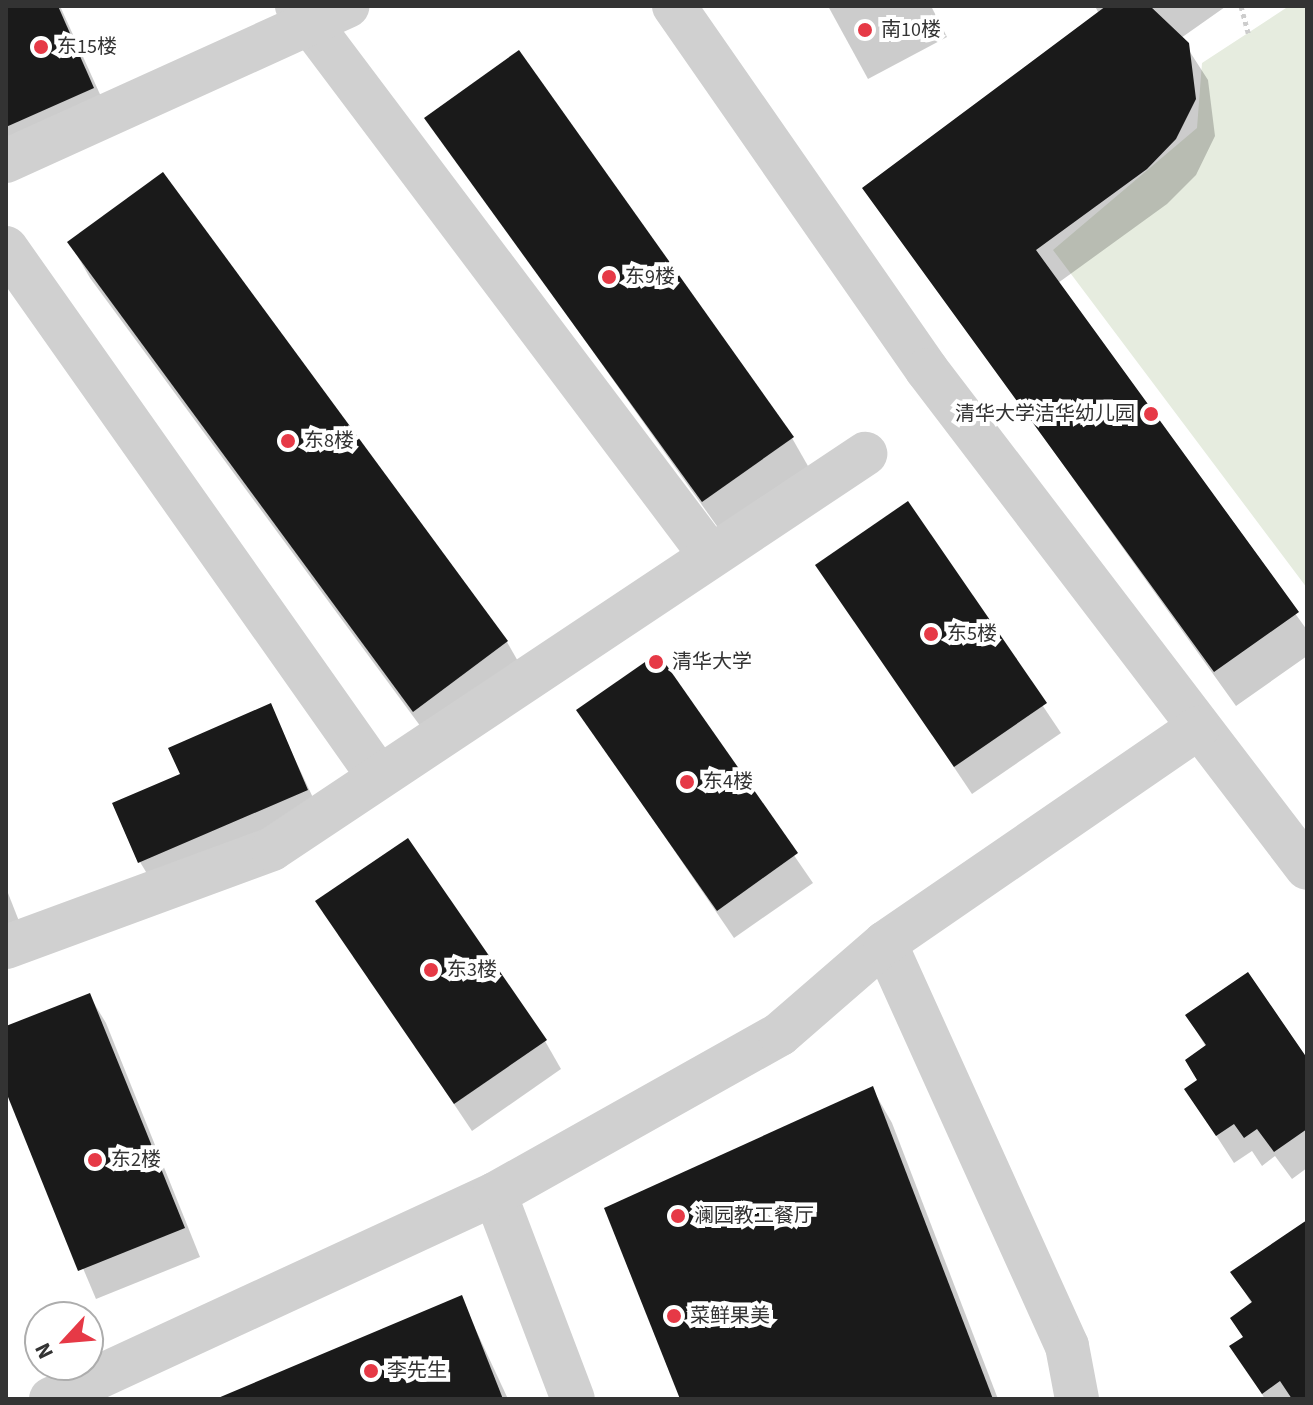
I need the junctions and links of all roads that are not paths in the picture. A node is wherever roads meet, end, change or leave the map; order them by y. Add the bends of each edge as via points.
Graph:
1 (347, 6) edge
2 (674, 6) edge
3 (303, 16) edge
4 (6, 161) edge
5 (6, 248) edge
6 (865, 454) dead end
7 (711, 556) junction
8 (1198, 728) junction
9 (379, 777) junction
10 (1307, 868) edge
11 (885, 943) junction
12 (6, 947) edge
13 (495, 1194) junction
14 (133, 1382) edge
15 (51, 1399) edge
16 (573, 1399) edge
17 (1077, 1399) edge

1 - 3 street
2 - 8 street via 927,370
3 - 4 street
3 - 7 street
5 - 9 street
6 - 7 street
7 - 9 street
8 - 10 street
8 - 11 street
9 - 12 street via 272,849
11 - 13 street via 780,1034
11 - 17 street via 1067,1346
13 - 14 street
13 - 16 street
14 - 15 street

